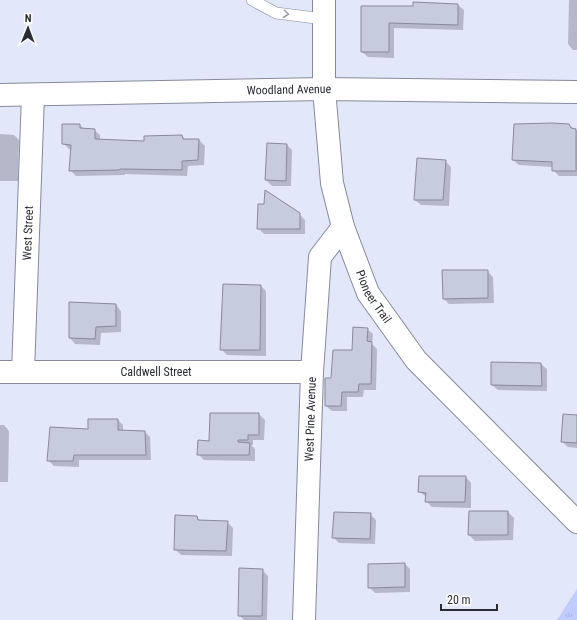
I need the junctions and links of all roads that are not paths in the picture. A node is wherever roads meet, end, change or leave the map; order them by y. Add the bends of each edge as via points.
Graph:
1 (252, 0) edge
2 (324, 10) edge
3 (324, 89) junction
4 (577, 92) edge
5 (0, 95) edge
6 (33, 95) junction
7 (343, 227) junction
8 (0, 372) edge
9 (23, 372) junction
10 (312, 372) junction
11 (577, 522) edge
12 (304, 620) edge

1 -> 2 lane via 276,13
2 - 3 street, Pioneer Trail
3 - 4 street, Woodland Avenue
3 - 6 street, Woodland Avenue
3 - 7 street, Pioneer Trail via 332,183
5 - 6 street, Woodland Avenue
6 - 9 street, West Street
7 - 10 street, West Pine Avenue via 320,257
7 - 11 street, Pioneer Trail via 368,293 416,360
8 - 9 street, Caldwell Street
9 - 10 street, Caldwell Street
10 - 12 street, West Pine Avenue

